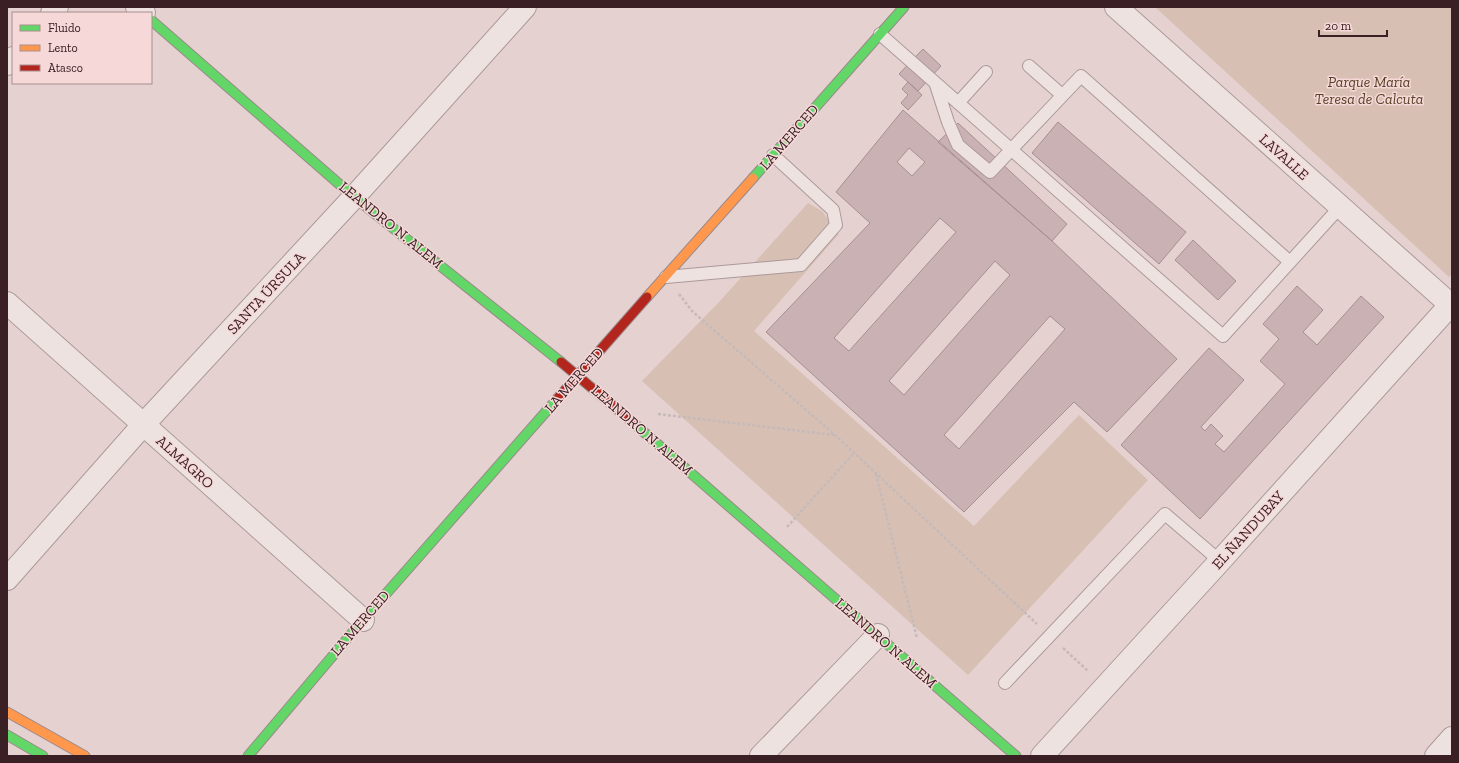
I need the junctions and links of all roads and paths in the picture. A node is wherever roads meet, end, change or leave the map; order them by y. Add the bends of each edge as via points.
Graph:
1 (525, 7) edge
2 (904, 7) edge
3 (1116, 7) edge
4 (152, 21) edge
5 (880, 34) junction
6 (1029, 66) dead end
7 (986, 72) dead end
8 (936, 82) junction
9 (1062, 95) junction
10 (958, 103) junction
11 (1011, 149) junction
12 (773, 155) junction
13 (354, 197) junction
14 (1340, 207) junction
15 (1290, 262) junction
16 (665, 277) junction
17 (7, 303) edge
18 (1451, 305) edge
19 (578, 374) junction
20 (656, 414) dead end
21 (143, 425) junction
22 (834, 435) junction
23 (854, 453) junction
24 (876, 474) junction
25 (773, 544) junction
26 (1220, 561) junction
27 (7, 579) edge
28 (363, 620) junction
29 (878, 635) junction
30 (1050, 636) junction
31 (917, 642) dead end
32 (1005, 683) dead end
33 (1105, 687) junction
34 (7, 712) edge
35 (7, 735) edge
36 (1452, 738) edge
37 (43, 756) edge
38 (85, 756) edge
39 (248, 756) edge
40 (761, 756) edge
41 (1016, 756) edge
42 (1042, 756) edge
43 (1436, 756) edge

1 - 13 street, SANTA ÚRSULA
2 - 5 street, LA MERCED
3 - 14 street, LAVALLE
4 - 13 street, LEANDRO N. ALEM
5 - 8 lane
5 - 12 street, LA MERCED
6 - 9 lane
7 - 10 lane
8 - 10 lane
8 - 11 lane via 958,145 990,172
9 - 11 lane
9 - 15 lane via 1081,76
10 - 11 lane
11 - 15 lane via 1223,336
12 - 16 street, LA MERCED
12 - 16 lane via 833,210 836,225 801,265
13 - 19 street, LEANDRO N. ALEM
13 - 21 street, SANTA ÚRSULA
14 - 15 lane
14 - 18 street, LAVALLE
16 - 19 street, LA MERCED
16 - 22 path via 692,311
17 - 21 street, ALMAGRO
18 - 26 street, EL ÑANDUBAY
19 - 25 street, LEANDRO N. ALEM
19 - 28 street, LA MERCED
20 - 22 path
21 - 27 street, SANTA ÚRSULA
21 - 28 street, ALMAGRO
22 - 23 path
23 - 24 path
23 - 25 path
24 - 30 path
24 - 31 path
25 - 29 street, LEANDRO N. ALEM
26 - 30 lane via 1165,514
26 - 33 street, EL ÑANDUBAY
28 - 39 street, LA MERCED
29 - 40 street
29 - 41 street, LEANDRO N. ALEM
30 - 32 lane
30 - 33 path
33 - 42 street, EL ÑANDUBAY
34 - 38 street
35 - 37 street
36 - 43 street

